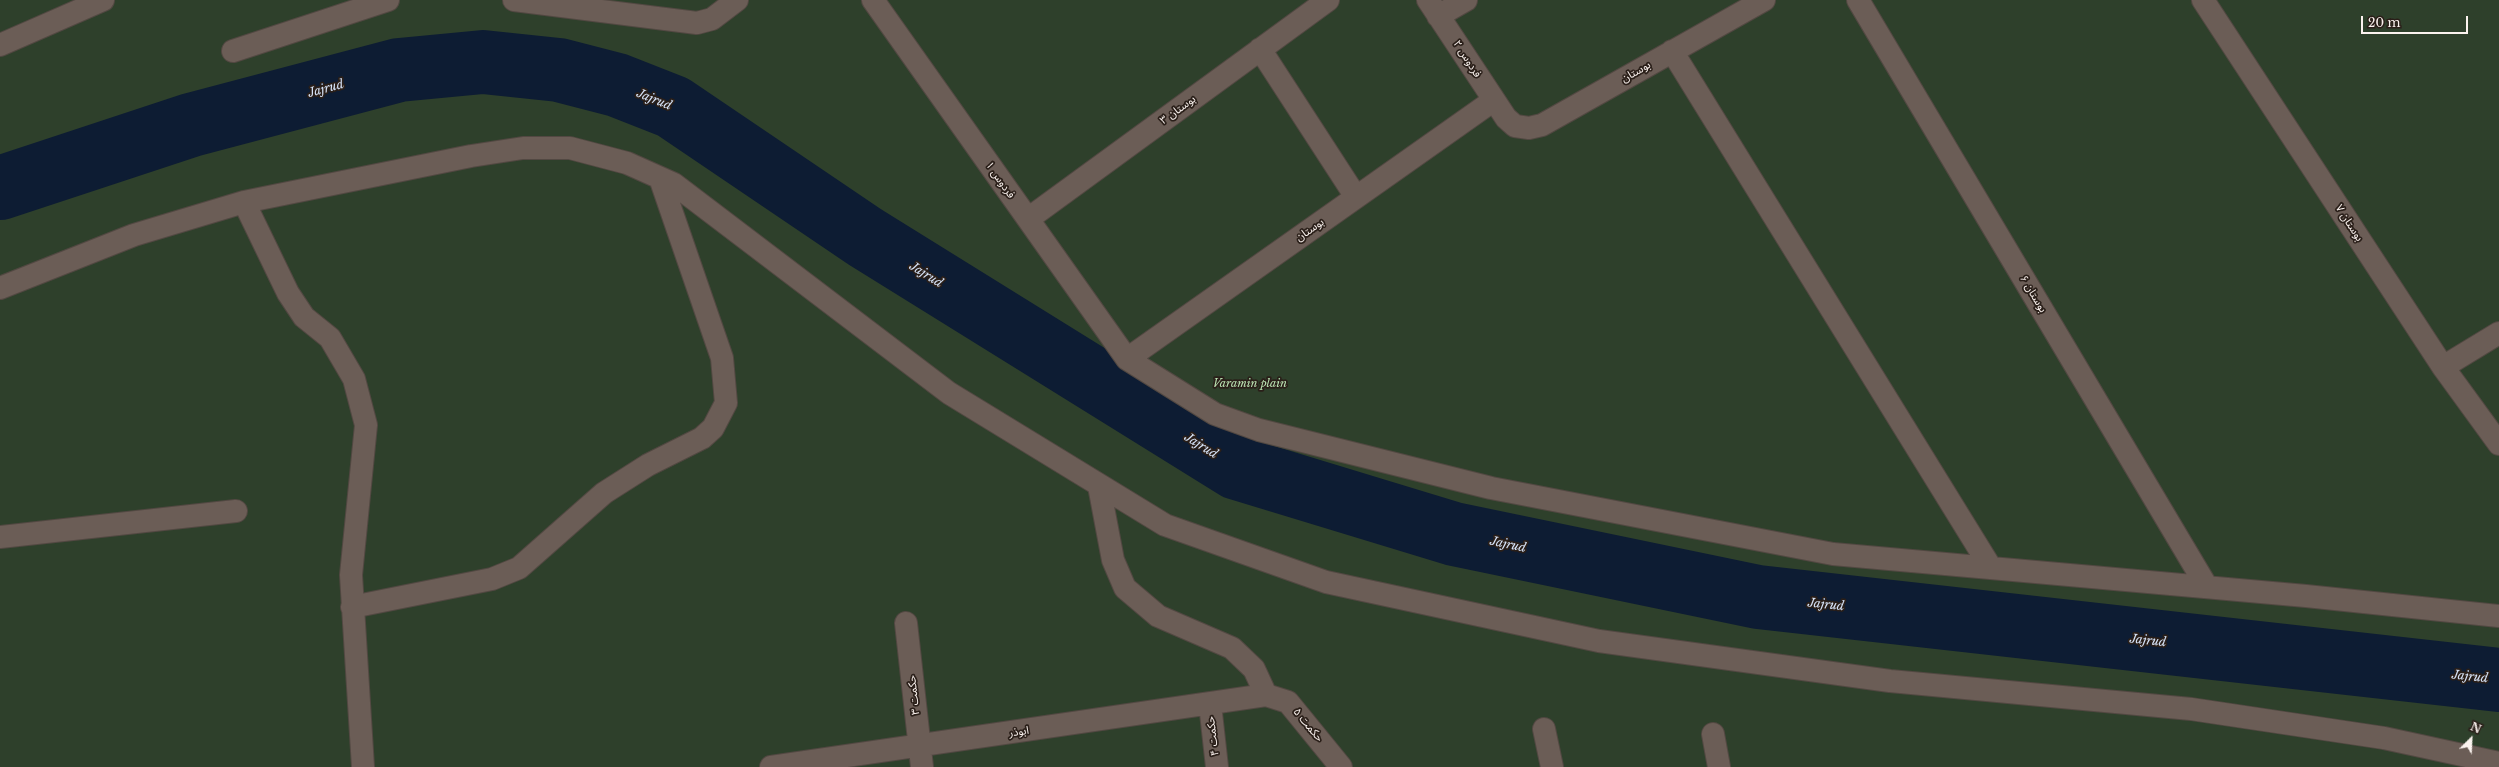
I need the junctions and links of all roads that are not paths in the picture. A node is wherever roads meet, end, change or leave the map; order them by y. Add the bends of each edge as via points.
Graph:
1 (103, 0) edge
2 (388, 0) edge
3 (514, 0) edge
4 (737, 0) edge
5 (873, 0) edge
6 (1328, 0) edge
7 (1466, 0) edge
8 (1764, 0) edge
9 (1858, 0) edge
10 (2203, 0) edge
11 (1433, 8) edge
12 (0, 45) edge
13 (1260, 49) junction
14 (234, 51) dead end
15 (1672, 51) junction
16 (1494, 100) junction
17 (1506, 118) joint
18 (660, 178) junction
19 (1356, 197) junction
20 (244, 202) junction
21 (1028, 219) junction
22 (0, 288) edge
23 (2499, 333) edge
24 (1127, 359) junction
25 (2443, 367) junction
26 (2499, 444) edge
27 (1099, 486) junction
28 (236, 510) dead end
29 (0, 537) edge
30 (1991, 568) junction
31 (2207, 587) junction
32 (352, 607) junction
33 (2499, 616) edge
34 (906, 623) dead end
35 (1266, 695) junction
36 (1210, 704) junction
37 (1544, 730) dead end
38 (1714, 734) dead end
39 (920, 757) edge
40 (2499, 763) edge
41 (363, 767) edge
42 (772, 767) edge
43 (1217, 767) edge
44 (1341, 767) edge
45 (1552, 767) edge
46 (1719, 767) edge

1 - 12 street
2 - 14 street
3 - 4 street via 697,23 712,19
5 - 21 street, فردوس ۱
6 - 13 street, بوستان ۳
7 - 11 street
8 - 15 street, بوستان
9 - 31 street, بوستان ۶
10 - 25 street, بوستان ۷
11 - 16 street, فردوس ۲
13 - 19 street
13 - 21 street, بوستان ۳
15 - 17 street, بوستان via 1542,125 1529,128 1515,126
15 - 30 street
16 - 17 street, فردوس ۲
16 - 19 street, بوستان
18 - 20 street via 627,163 570,148 523,148 411,167
18 - 27 street via 674,184 949,393
18 - 32 street via 722,358 726,403 713,428 702,438 648,466 604,493 519,568 492,580
19 - 24 street, بوستان
20 - 22 street via 134,235
20 - 32 street via 288,293 304,318 330,338 354,379 366,425 351,575
21 - 24 street, فردوس ۱
23 - 25 street
24 - 30 street via 1215,414 1259,430 1492,488 1833,554
25 - 26 street, بوستان ۷
27 - 35 street via 1113,560 1125,588 1158,616 1232,648 1254,669
27 - 40 street via 1165,525 1326,582 1598,641 1890,681 2191,709 2384,738
28 - 29 street
30 - 31 street
31 - 33 street
32 - 41 street
34 - 39 street, حکمت ۳
35 - 36 street, ابوذر
35 - 44 street, حکمت ۵ via 1288,702
36 - 39 street, ابوذر
36 - 43 street, حکمت ۴
37 - 45 street
38 - 46 street
39 - 42 street, ابوذر

